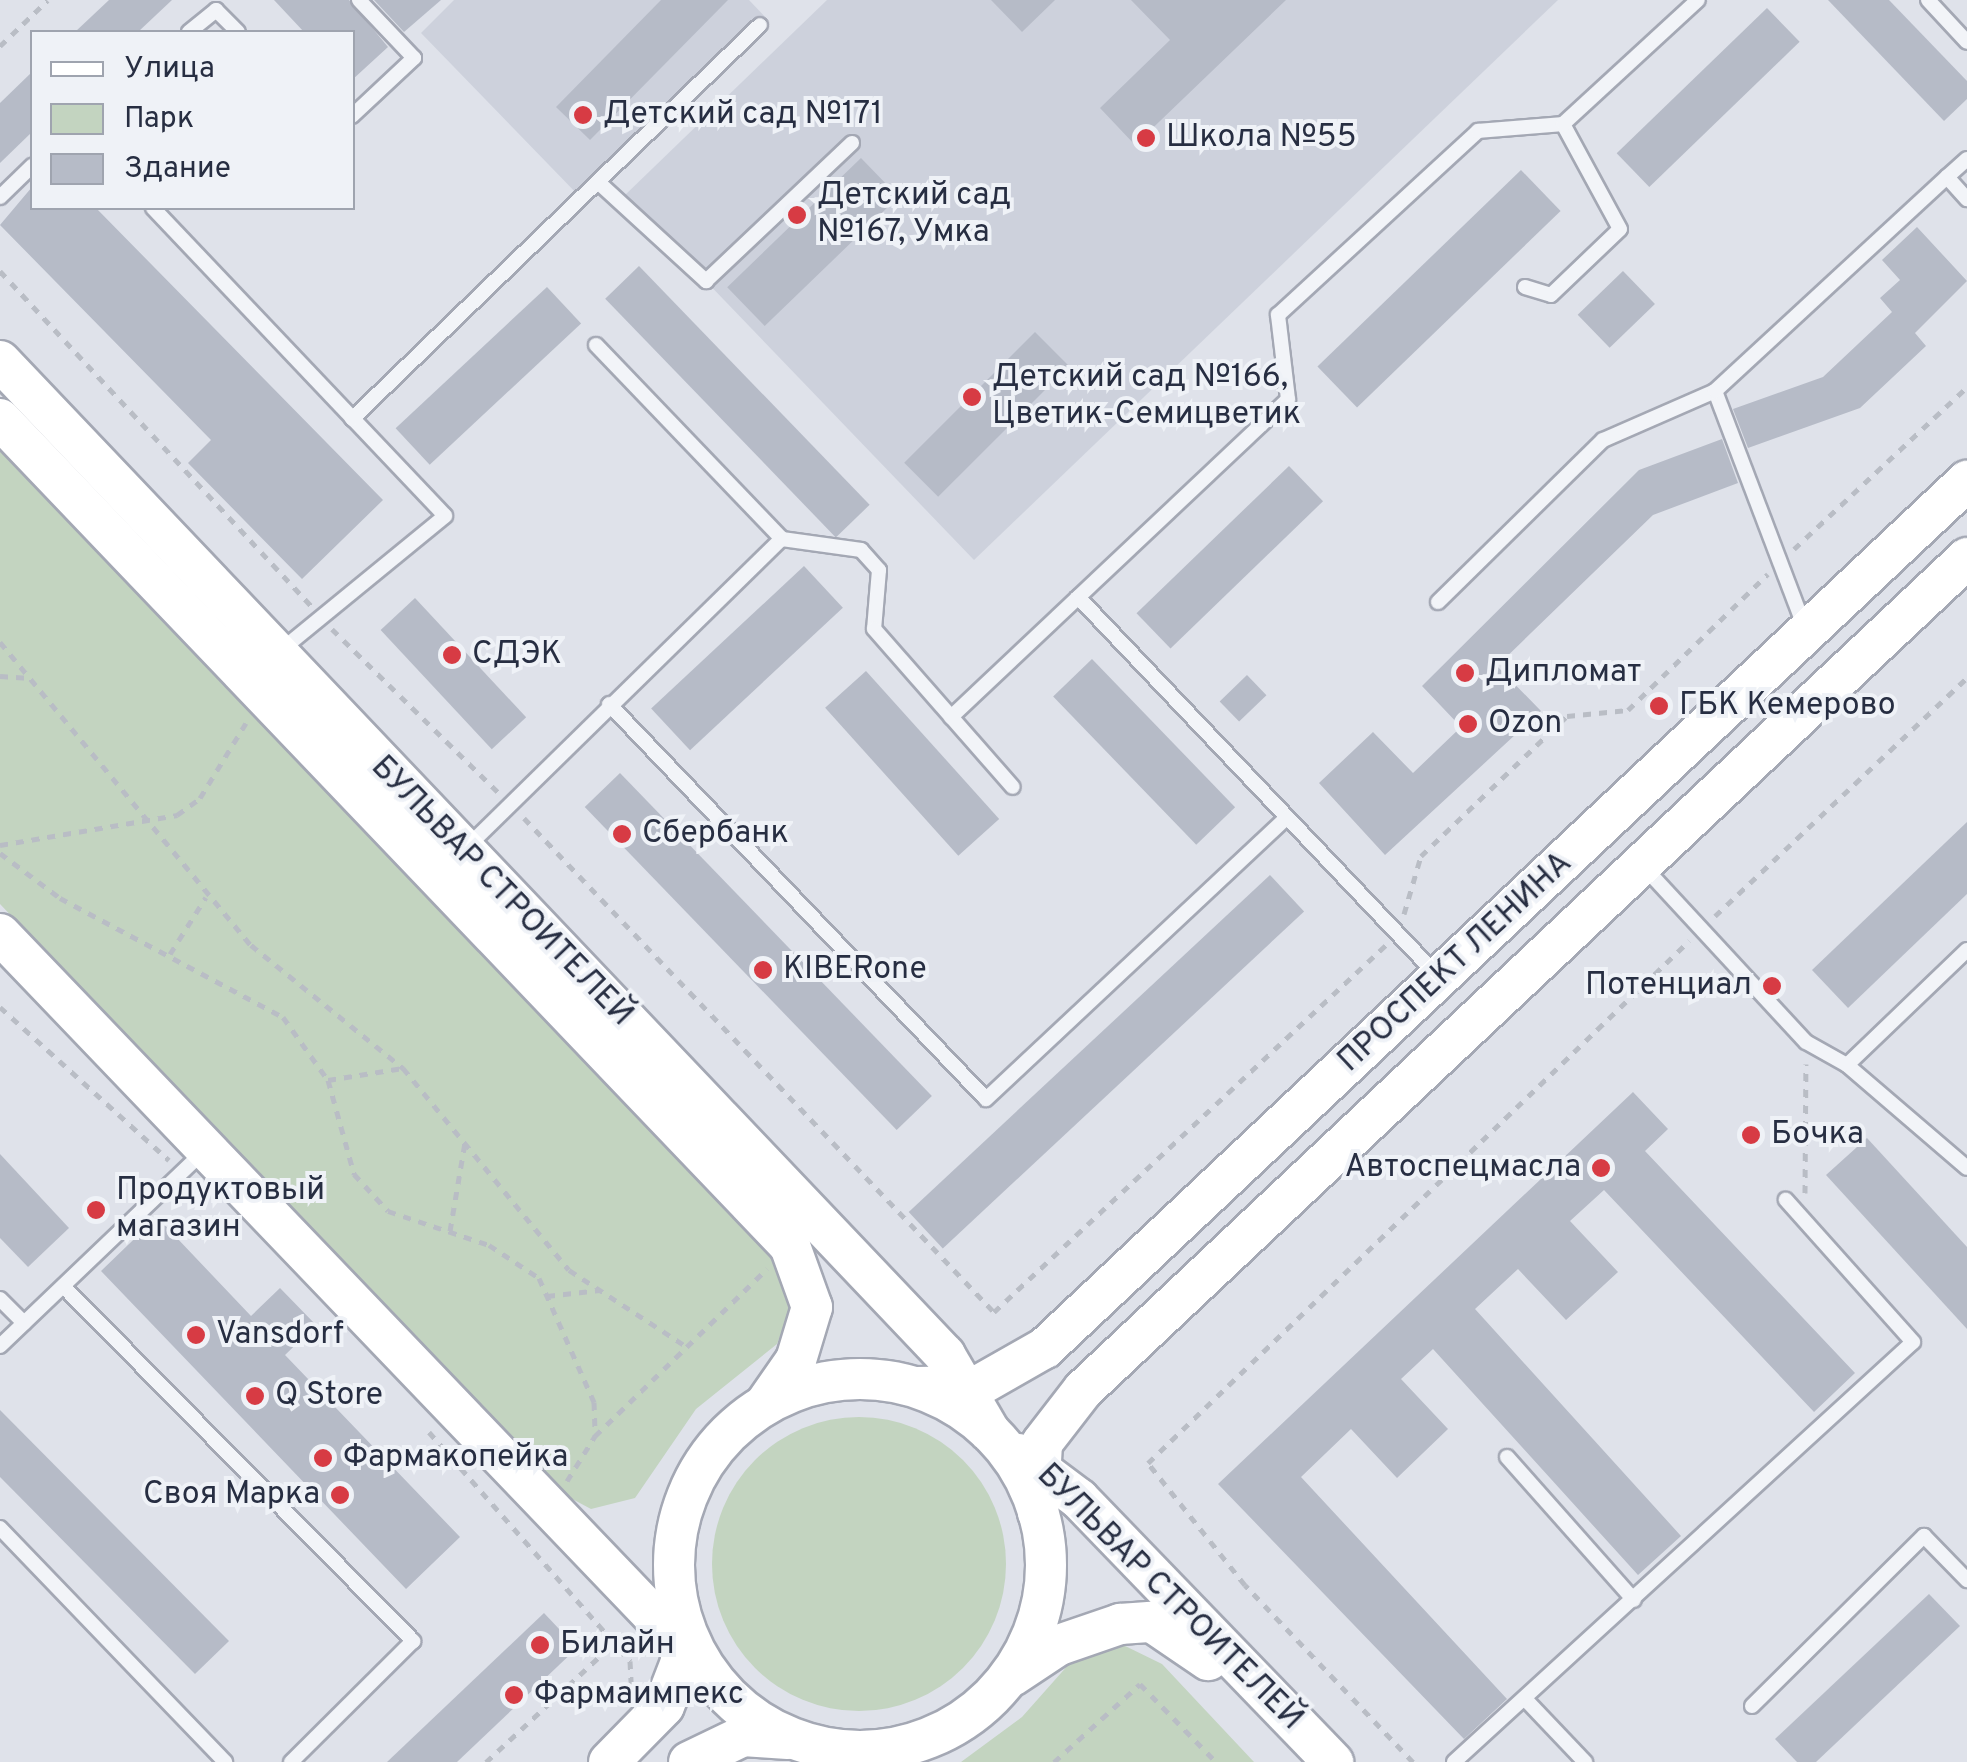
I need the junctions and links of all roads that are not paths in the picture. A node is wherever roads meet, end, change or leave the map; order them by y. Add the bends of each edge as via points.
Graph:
1 (359, 0) edge
2 (1698, 0) edge
3 (1928, 0) edge
4 (760, 25) dead end
5 (191, 30) edge
6 (236, 30) edge
7 (1967, 42) edge
8 (355, 113) edge
9 (1563, 124) junction
10 (852, 142) dead end
11 (1967, 158) edge
12 (30, 168) edge
13 (1947, 177) junction
14 (598, 182) junction
15 (0, 197) edge
16 (1967, 199) edge
17 (155, 210) edge
18 (1525, 287) dead end
19 (596, 345) dead end
20 (0, 361) edge
21 (1715, 391) junction
22 (0, 419) edge
23 (352, 420) junction
24 (1967, 481) edge
25 (782, 539) junction
26 (1967, 558) edge
27 (1078, 598) junction
28 (1438, 602) dead end
29 (1806, 630) junction
30 (257, 684) junction
31 (609, 704) junction
32 (950, 717) junction
33 (1014, 787) dead end
34 (1287, 817) junction
35 (462, 851) junction
36 (1642, 864) junction
37 (0, 934) edge
38 (1967, 950) edge
39 (1441, 979) junction
40 (1848, 1066) junction
41 (195, 1160) junction
42 (1967, 1168) edge
43 (1786, 1200) dead end
44 (63, 1286) junction
45 (0, 1299) edge
46 (24, 1323) junction
47 (0, 1346) edge
48 (917, 1387) junction
49 (968, 1388) junction
50 (766, 1403) junction
51 (994, 1437) junction
52 (1507, 1457) dead end
53 (1036, 1464) junction
54 (1038, 1513) junction
55 (0, 1528) edge
56 (1967, 1580) edge
57 (1634, 1600) junction
58 (695, 1659) junction
59 (1008, 1678) junction
60 (1526, 1700) junction
61 (1752, 1706) dead end
62 (777, 1737) edge
63 (226, 1762) edge
64 (291, 1762) edge
65 (610, 1762) edge
66 (690, 1762) edge
67 (1305, 1762) edge
68 (1333, 1762) edge
69 (1454, 1762) edge
70 (1585, 1762) edge

1 - 8 lane via 414,58
2 - 9 lane
3 - 7 lane
4 - 14 lane
5 - 6 lane via 216,10
9 - 18 lane via 1620,228 1552,295
9 - 27 lane via 1478,131 1278,314 1288,400
10 - 14 lane via 706,281
11 - 13 lane
12 - 15 lane
13 - 16 lane
13 - 21 lane
14 - 23 lane
17 - 23 lane
19 - 25 lane
20 - 30 main road, БУЛЬВАР СТРОИТЕЛЕЙ
21 - 28 lane via 1603,440
21 - 29 lane
22 - 30 main road, БУЛЬВАР СТРОИТЕЛЕЙ
23 - 30 lane via 445,516 321,617
24 - 29 main road, ПРОСПЕКТ ЛЕНИНА
25 - 31 lane
25 - 32 lane via 861,550 879,570 874,628
26 - 36 main road, ПРОСПЕКТ ЛЕНИНА
27 - 32 lane
27 - 34 lane
29 - 39 main road, ПРОСПЕКТ ЛЕНИНА
30 - 35 main road, БУЛЬВАР СТРОИТЕЛЕЙ
30 - 50 main road, БУЛЬВАР СТРОИТЕЛЕЙ via 800,1258 811,1289 808,1333
31 - 34 lane via 986,1098
31 - 35 lane
32 - 33 lane
34 - 39 lane
35 - 49 main road, БУЛЬВАР СТРОИТЕЛЕЙ
36 - 40 lane via 1806,1042
36 - 53 main road, ПРОСПЕКТ ЛЕНИНА via 1083,1390 1053,1422
37 - 41 main road
38 - 40 lane
39 - 49 main road, ПРОСПЕКТ ЛЕНИНА via 1045,1348 1004,1378
40 - 42 lane
41 - 44 lane
41 - 58 main road
43 - 57 lane via 1913,1342
44 - 46 lane
44 - 64 lane via 413,1641
45 - 46 lane
46 - 47 lane
48 - 49 main road, ПРОСПЕКТ ЛЕНИНА
48 - 50 main road, ПРОСПЕКТ ЛЕНИНА via 857,1379
48 - 51 main road
49 - 51 main road, БУЛЬВАР СТРОИТЕЛЕЙ
50 - 58 main road via 721,1438 688,1490 674,1543 678,1604
51 - 53 main road, БУЛЬВАР СТРОИТЕЛЕЙ
51 - 54 main road
52 - 57 lane
53 - 54 main road, ПРОСПЕКТ ЛЕНИНА
53 - 68 main road, БУЛЬВАР СТРОИТЕЛЕЙ
54 - 59 main road, ПРОСПЕКТ ЛЕНИНА via 1044,1590
55 - 63 lane
56 - 61 lane via 1924,1536
57 - 60 lane
58 - 62 main road
58 - 65 main road via 664,1706
59 - 62 main road via 928,1738 864,1753
59 - 67 main road, БУЛЬВАР СТРОИТЕЛЕЙ via 1059,1645 1120,1624 1152,1622 1189,1640
60 - 69 lane
60 - 70 lane
62 - 66 main road via 720,1743

